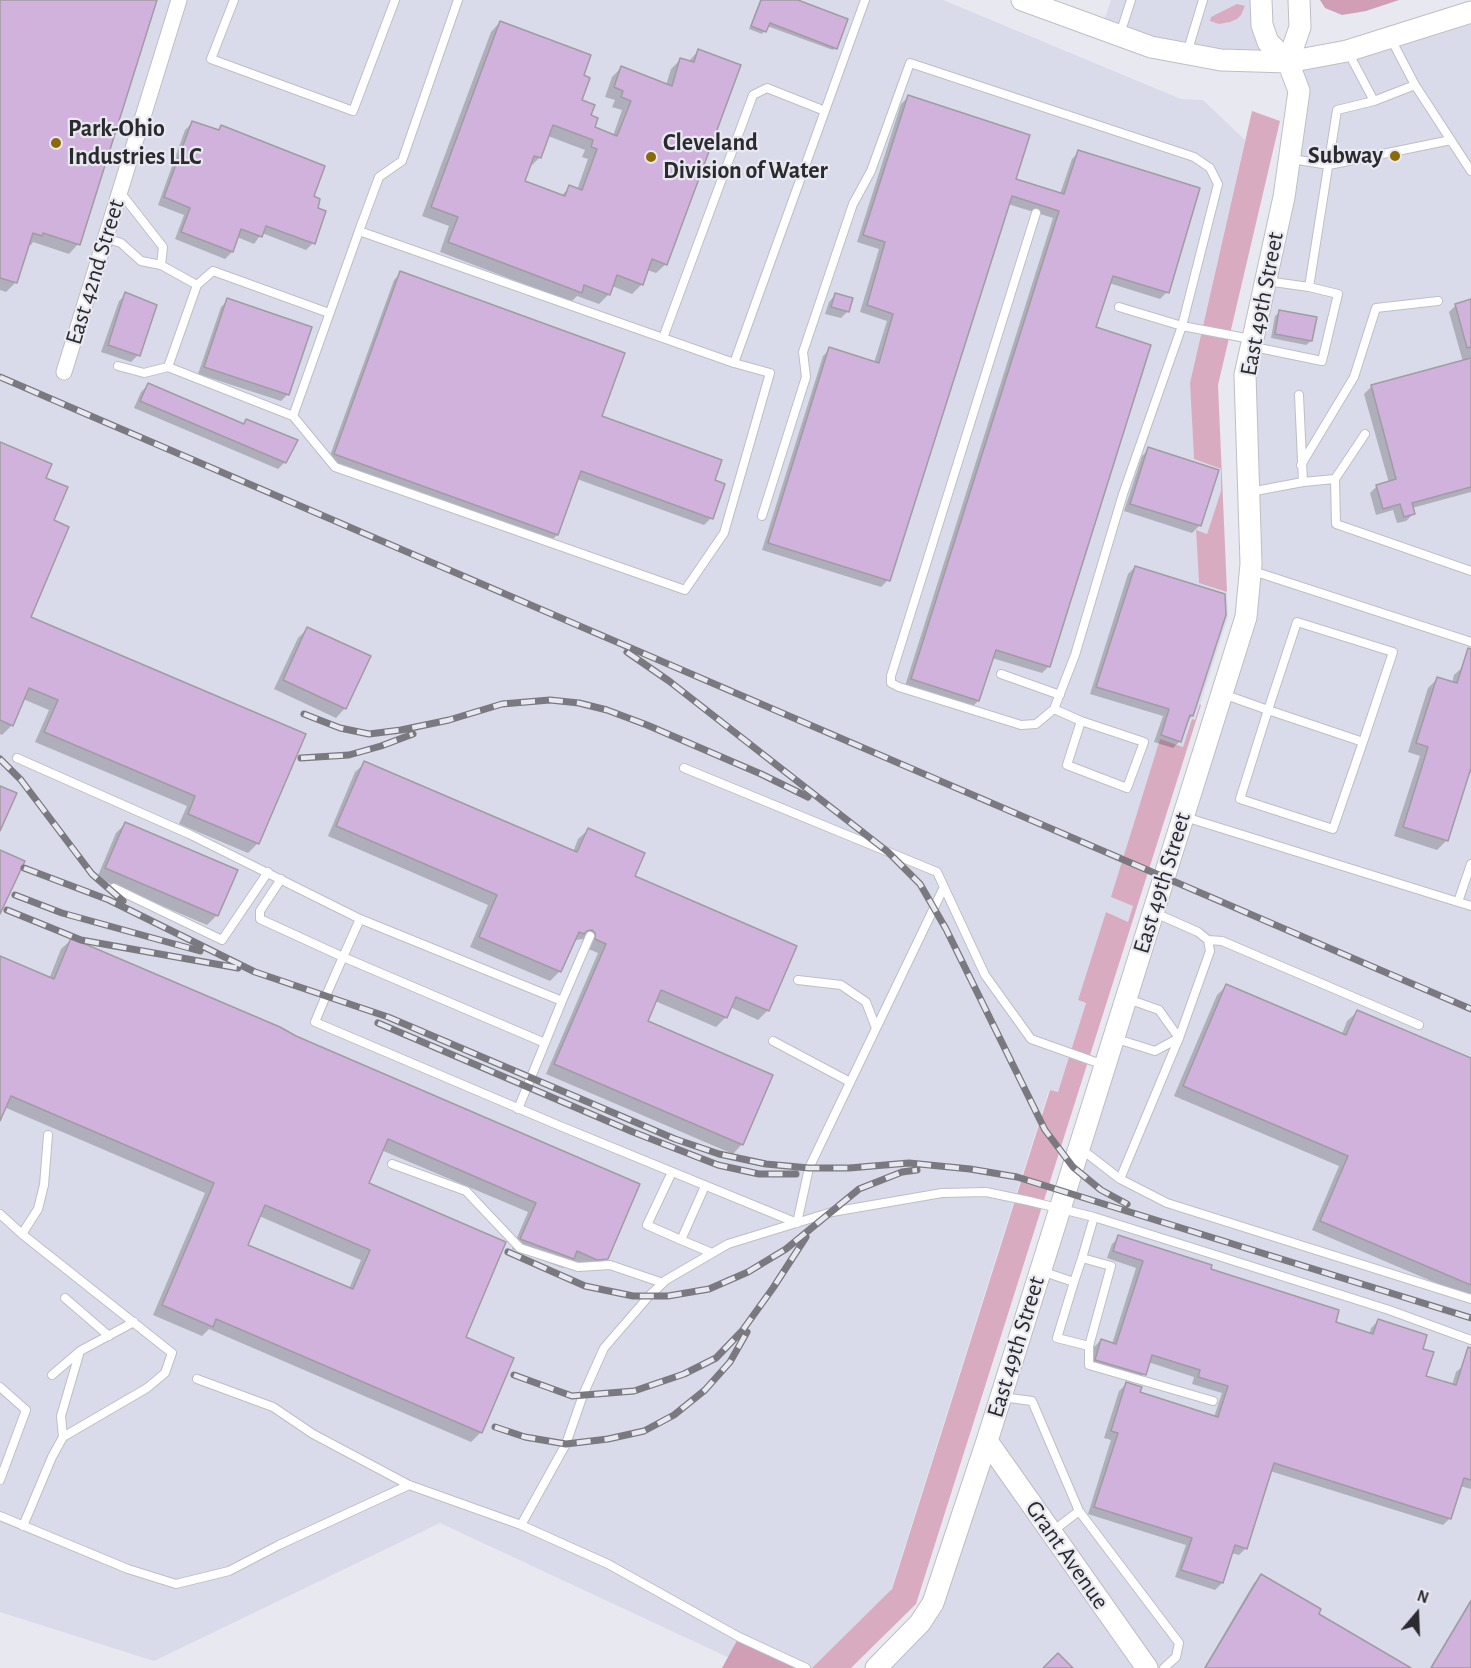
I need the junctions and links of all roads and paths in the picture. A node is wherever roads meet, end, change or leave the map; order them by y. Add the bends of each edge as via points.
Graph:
1 (179, 0) edge
2 (234, 0) edge
3 (395, 0) edge
4 (458, 0) edge
5 (866, 0) edge
6 (1022, 0) edge
7 (1131, 0) edge
8 (1203, 0) edge
9 (1261, 0) edge
10 (1299, 0) edge
11 (1471, 12) edge
12 (1120, 36) junction
13 (1390, 37) junction
14 (1347, 51) junction
15 (1186, 54) junction
16 (1288, 62) junction
17 (1415, 85) junction
18 (1374, 101) junction
19 (825, 111) junction
20 (1451, 140) junction
21 (1290, 158) junction
22 (1329, 165) junction
23 (1471, 171) edge
24 (120, 191) junction
25 (1036, 213) dead end
26 (358, 231) junction
27 (105, 238) junction
28 (160, 265) junction
29 (1266, 281) junction
30 (197, 285) junction
31 (1308, 287) junction
32 (1438, 301) dead end
33 (1119, 307) dead end
34 (329, 313) junction
35 (1182, 326) junction
36 (663, 338) junction
37 (1252, 343) junction
38 (734, 363) junction
39 (118, 366) dead end
40 (168, 367) junction
41 (64, 372) dead end
42 (1299, 395) dead end
43 (292, 416) junction
44 (1365, 434) dead end
45 (1302, 465) junction
46 (1335, 479) junction
47 (1303, 482) junction
48 (1249, 493) junction
49 (762, 516) dead end
50 (1250, 570) junction
51 (1471, 571) edge
52 (1471, 642) edge
53 (1001, 674) dead end
54 (1222, 694) junction
55 (1060, 695) junction
56 (1054, 709) junction
57 (1268, 710) junction
58 (1081, 721) junction
59 (1363, 742) junction
60 (17, 758) dead end
61 (684, 768) dead end
62 (1183, 816) junction
63 (1471, 864) edge
64 (268, 872) junction
65 (281, 879) junction
66 (944, 887) junction
67 (114, 888) dead end
68 (1458, 902) junction
69 (1471, 906) edge
70 (1153, 912) junction
71 (360, 919) junction
72 (590, 936) dead end
73 (1208, 940) junction
74 (343, 957) junction
75 (798, 980) dead end
76 (1127, 999) junction
77 (562, 1001) junction
78 (1419, 1025) dead end
79 (876, 1028) junction
80 (1114, 1038) junction
81 (1179, 1038) junction
82 (773, 1041) dead end
83 (545, 1043) junction
84 (1105, 1066) junction
85 (850, 1082) junction
86 (518, 1109) junction
87 (48, 1135) dead end
88 (1079, 1148) junction
89 (392, 1164) dead end
90 (672, 1172) junction
91 (1120, 1179) junction
92 (705, 1185) junction
93 (1059, 1209) junction
94 (0, 1214) edge
95 (1094, 1217) junction
96 (797, 1223) junction
97 (21, 1234) junction
98 (681, 1240) junction
99 (712, 1254) junction
100 (1082, 1257) junction
101 (1040, 1270) junction
102 (1074, 1282) junction
103 (663, 1283) junction
104 (65, 1298) dead end
105 (1471, 1299) edge
106 (134, 1322) junction
107 (109, 1336) junction
108 (1471, 1340) edge
109 (1089, 1346) junction
110 (80, 1351) junction
111 (52, 1375) dead end
112 (196, 1379) dead end
113 (0, 1387) edge
114 (1001, 1397) junction
115 (1214, 1401) dead end
116 (63, 1437) junction
117 (987, 1441) junction
118 (0, 1480) edge
119 (409, 1485) junction
120 (1079, 1511) junction
121 (0, 1516) edge
122 (521, 1525) junction
123 (23, 1526) junction
124 (1052, 1532) junction
125 (806, 1668) edge
126 (876, 1668) edge
127 (1148, 1668) edge
128 (1164, 1668) edge

1 - 24 street, East 42nd Street
2 - 3 lane via 211,59 353,111
4 - 26 lane via 402,161 379,177
5 - 19 lane
6 - 12 street
7 - 12 lane
8 - 15 lane
9 - 16 street via 1262,25 1268,42
10 - 16 street via 1300,27
11 - 13 street
12 - 15 street
13 - 14 street
13 - 17 lane
14 - 16 street
14 - 18 lane
15 - 16 street via 1221,60
16 - 21 street, East 49th Street via 1299,91
17 - 18 lane
17 - 20 lane
18 - 22 lane via 1337,110
19 - 36 lane via 767,88 753,95
19 - 38 lane
20 - 22 lane
20 - 23 lane
21 - 22 lane
21 - 29 street, East 49th Street
22 - 31 lane
24 - 27 street, East 42nd Street
24 - 28 lane via 163,247
25 - 56 lane via 891,683 1021,725 1036,724
26 - 34 lane
26 - 36 lane
27 - 28 lane via 121,243 141,261
27 - 41 street, East 42nd Street
28 - 30 lane
29 - 31 lane
29 - 37 street, East 49th Street
30 - 34 lane via 213,271
30 - 40 lane
31 - 37 lane via 1338,294 1322,361
32 - 45 lane via 1376,308 1354,377
33 - 35 lane
34 - 43 lane
35 - 37 lane
35 - 49 lane via 1218,184 1210,168 1194,157 910,63 871,171 854,204 803,352 806,377
35 - 55 lane via 1123,494
36 - 38 lane
37 - 48 street, East 49th Street via 1245,375
38 - 43 lane via 770,373 724,532 685,590 334,467
39 - 40 lane via 144,373
40 - 43 lane
42 - 45 lane
44 - 46 lane
45 - 47 lane
46 - 47 lane
46 - 51 lane via 1336,524
47 - 48 lane
48 - 50 street, East 49th Street
50 - 52 lane
50 - 54 street, East 49th Street via 1246,617
53 - 55 lane
54 - 57 lane
54 - 62 street, East 49th Street
55 - 56 lane
56 - 58 lane
57 - 59 lane
57 - 59 lane via 1240,799 1333,830
57 - 59 lane via 1297,622 1393,652
58 - 58 lane via 1144,742 1127,788 1067,765
60 - 64 lane
61 - 66 lane via 938,872
62 - 68 lane
62 - 70 street, East 49th Street
63 - 68 lane
64 - 65 lane
64 - 67 lane via 222,940
65 - 71 lane
65 - 74 lane via 260,911 260,919
66 - 79 lane
66 - 84 lane via 985,975 1031,1039
68 - 69 lane
70 - 73 lane
70 - 76 street, East 49th Street
71 - 74 lane
71 - 77 lane
72 - 77 lane
73 - 78 lane via 1222,941
73 - 81 lane via 1210,951
74 - 83 lane
74 - 86 lane via 315,1022
75 - 79 lane via 841,985 866,1002
76 - 80 street, East 49th Street
76 - 81 lane via 1159,1010
77 - 83 lane
79 - 85 lane
80 - 81 lane via 1155,1051
80 - 84 street, East 49th Street
81 - 91 lane
82 - 85 lane
83 - 86 lane
84 - 88 street, East 49th Street
85 - 96 lane via 810,1168
86 - 90 lane
87 - 97 lane via 38,1209
88 - 91 lane
88 - 93 street, East 49th Street
89 - 103 lane via 466,1191 519,1248 578,1268 610,1265
90 - 92 lane
90 - 98 lane via 647,1225
91 - 105 lane via 1167,1203
92 - 96 lane
92 - 98 lane
93 - 95 lane
93 - 96 lane via 986,1192 942,1193 832,1212
93 - 101 street, East 49th Street
94 - 97 lane
95 - 100 lane
95 - 108 lane via 1389,1310
96 - 99 lane via 728,1244
97 - 106 lane
98 - 99 lane
99 - 103 lane
100 - 102 lane
100 - 109 lane via 1112,1266
101 - 102 lane
101 - 114 street, East 49th Street
102 - 109 lane via 1057,1338
103 - 122 lane via 604,1348 566,1444
104 - 107 lane
106 - 107 lane
106 - 116 lane via 172,1353 165,1373 147,1388
107 - 110 lane
109 - 115 lane via 1089,1365
110 - 111 lane
110 - 116 lane via 62,1416
112 - 119 lane via 273,1407 313,1434
113 - 118 lane via 27,1410
114 - 117 street, East 49th Street
114 - 120 lane via 1032,1401
116 - 123 lane
117 - 124 street, Grant Avenue
117 - 126 street, East 49th Street via 933,1603 920,1623
119 - 122 lane
119 - 123 lane via 229,1571 176,1584
120 - 124 lane
120 - 128 lane via 1179,1643 1176,1657
121 - 123 lane
122 - 125 lane via 608,1564 739,1637
124 - 127 street, Grant Avenue

